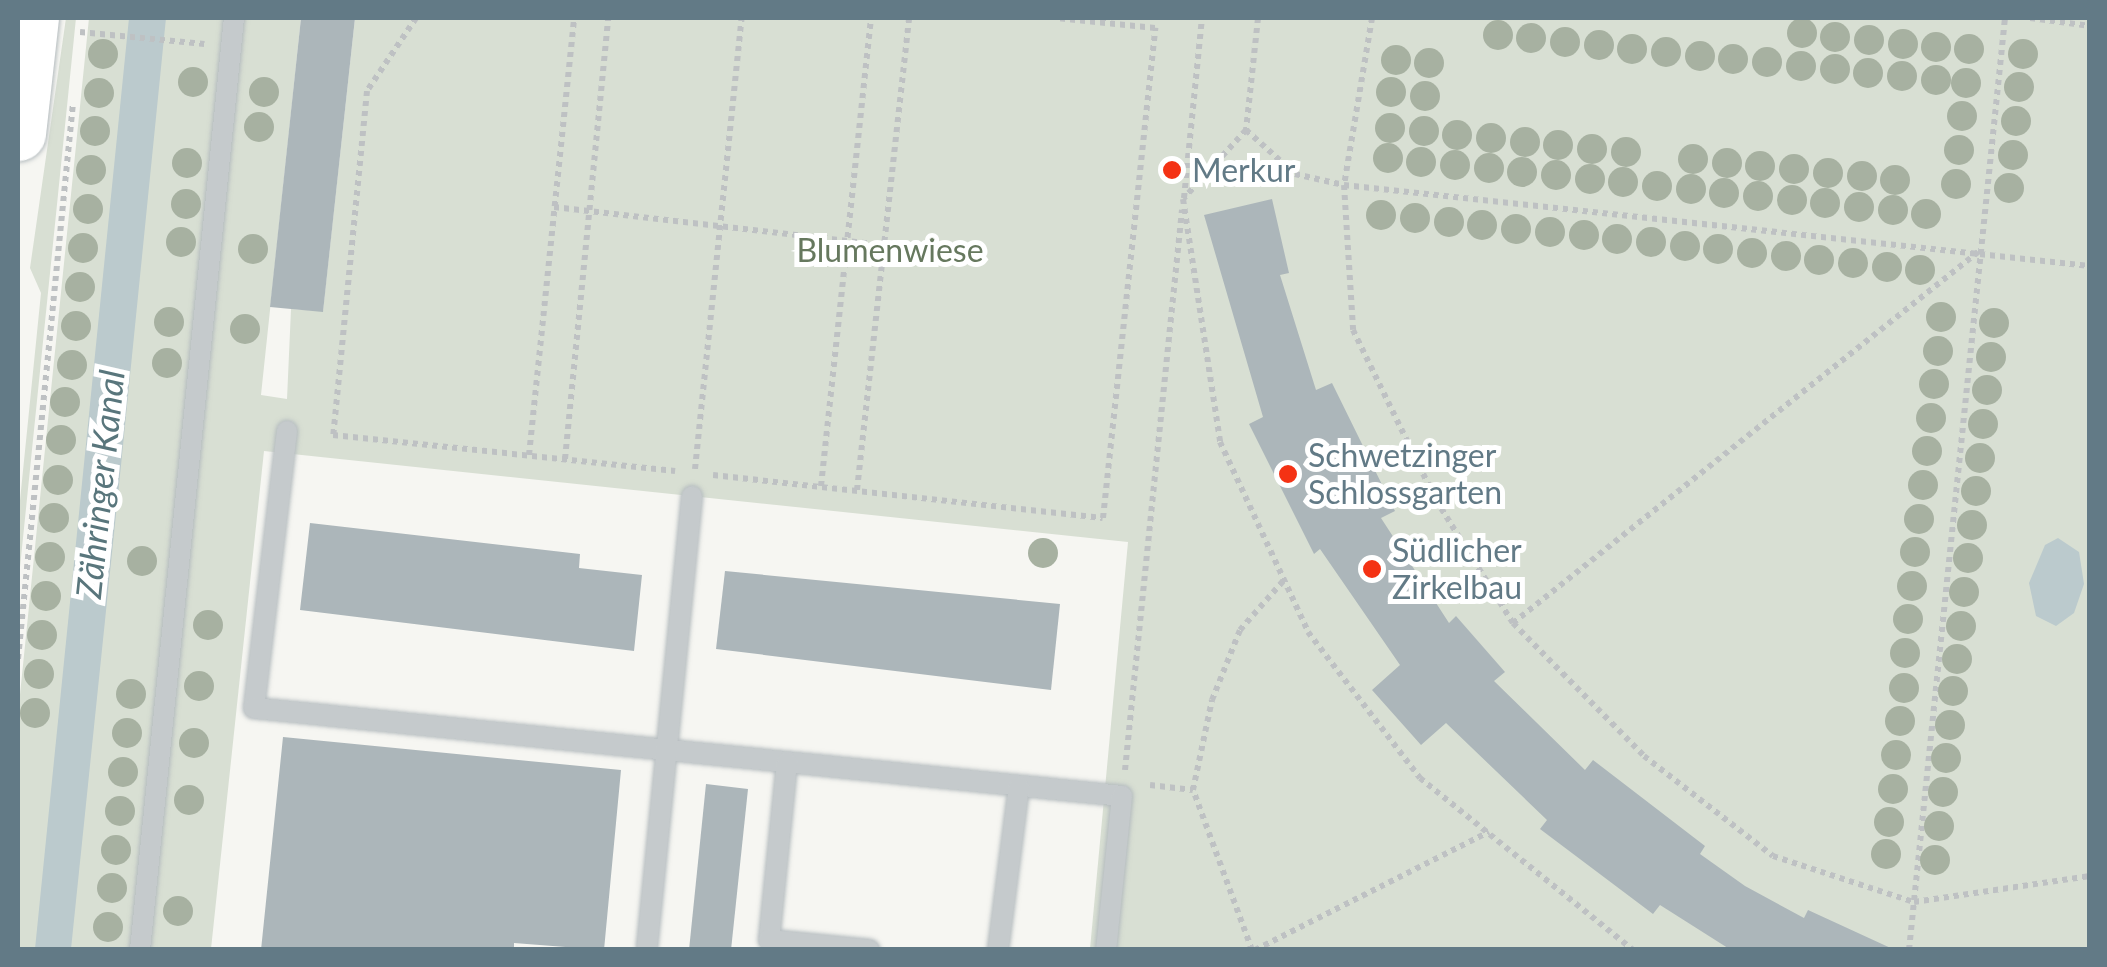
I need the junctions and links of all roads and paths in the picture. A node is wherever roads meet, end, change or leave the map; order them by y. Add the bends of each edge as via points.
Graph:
1 (82, 18) edge
2 (234, 18) edge
3 (416, 18) edge
4 (574, 18) edge
5 (608, 18) edge
6 (742, 18) edge
7 (871, 18) edge
8 (909, 18) edge
9 (1057, 18) edge
10 (1202, 18) edge
11 (1258, 18) edge
12 (1372, 18) edge
13 (2005, 18) edge
14 (2030, 18) edge
15 (56, 24) edge
16 (2090, 26) edge
17 (167, 40) dead end
18 (78, 51) dead end
19 (74, 90) dead end
20 (1246, 130) junction
21 (18, 133) edge
22 (1344, 185) junction
23 (1184, 199) junction
24 (554, 207) junction
25 (589, 211) junction
26 (721, 227) junction
27 (847, 240) junction
28 (884, 245) junction
29 (1979, 252) junction
30 (2090, 266) edge
31 (288, 430) dead end
32 (528, 455) junction
33 (565, 459) junction
34 (695, 472) junction
35 (820, 486) junction
36 (857, 490) junction
37 (692, 496) joint
38 (1284, 580) junction
39 (1513, 623) junction
40 (18, 659) edge
41 (666, 750) junction
42 (788, 763) junction
43 (1019, 787) junction
44 (1123, 789) junction
45 (1193, 790) junction
46 (1489, 832) junction
47 (2090, 876) edge
48 (1914, 902) junction
49 (647, 947) edge
50 (140, 950) edge
51 (870, 950) edge
52 (998, 950) edge
53 (1106, 950) edge
54 (1254, 950) edge
55 (1633, 950) edge
56 (1910, 950) edge

1 - 15 path
2 - 50 lane
3 - 32 path via 367,91 334,434
4 - 24 path
5 - 25 path
6 - 26 path
7 - 27 path
8 - 28 path
9 - 36 path via 1155,28 1103,518
10 - 23 path
11 - 20 path
12 - 22 path
13 - 29 path
14 - 16 path
15 - 17 path
15 - 18 path
15 - 21 main road
19 - 40 path
20 - 22 path via 1296,174
20 - 23 path
22 - 29 path
22 - 39 path via 1353,330 1436,500
23 - 38 path via 1220,442
23 - 44 path
24 - 25 path
24 - 32 path
25 - 26 path
25 - 33 path
26 - 27 path
26 - 34 path
27 - 28 path
27 - 35 path
28 - 36 path
29 - 30 path
29 - 39 path
29 - 48 path
31 - 41 lane via 254,708
32 - 33 path
33 - 34 path
34 - 35 path
34 - 37 path
35 - 36 path
37 - 41 lane
38 - 45 path via 1240,630 1212,700
38 - 46 path via 1308,632 1420,778
39 - 48 path via 1644,756 1773,856
41 - 42 lane
41 - 49 lane
42 - 43 lane
42 - 51 lane via 770,940
43 - 44 lane
43 - 52 lane
44 - 45 path
44 - 53 lane
45 - 54 path
46 - 54 path
46 - 55 path
47 - 48 path
48 - 56 path

